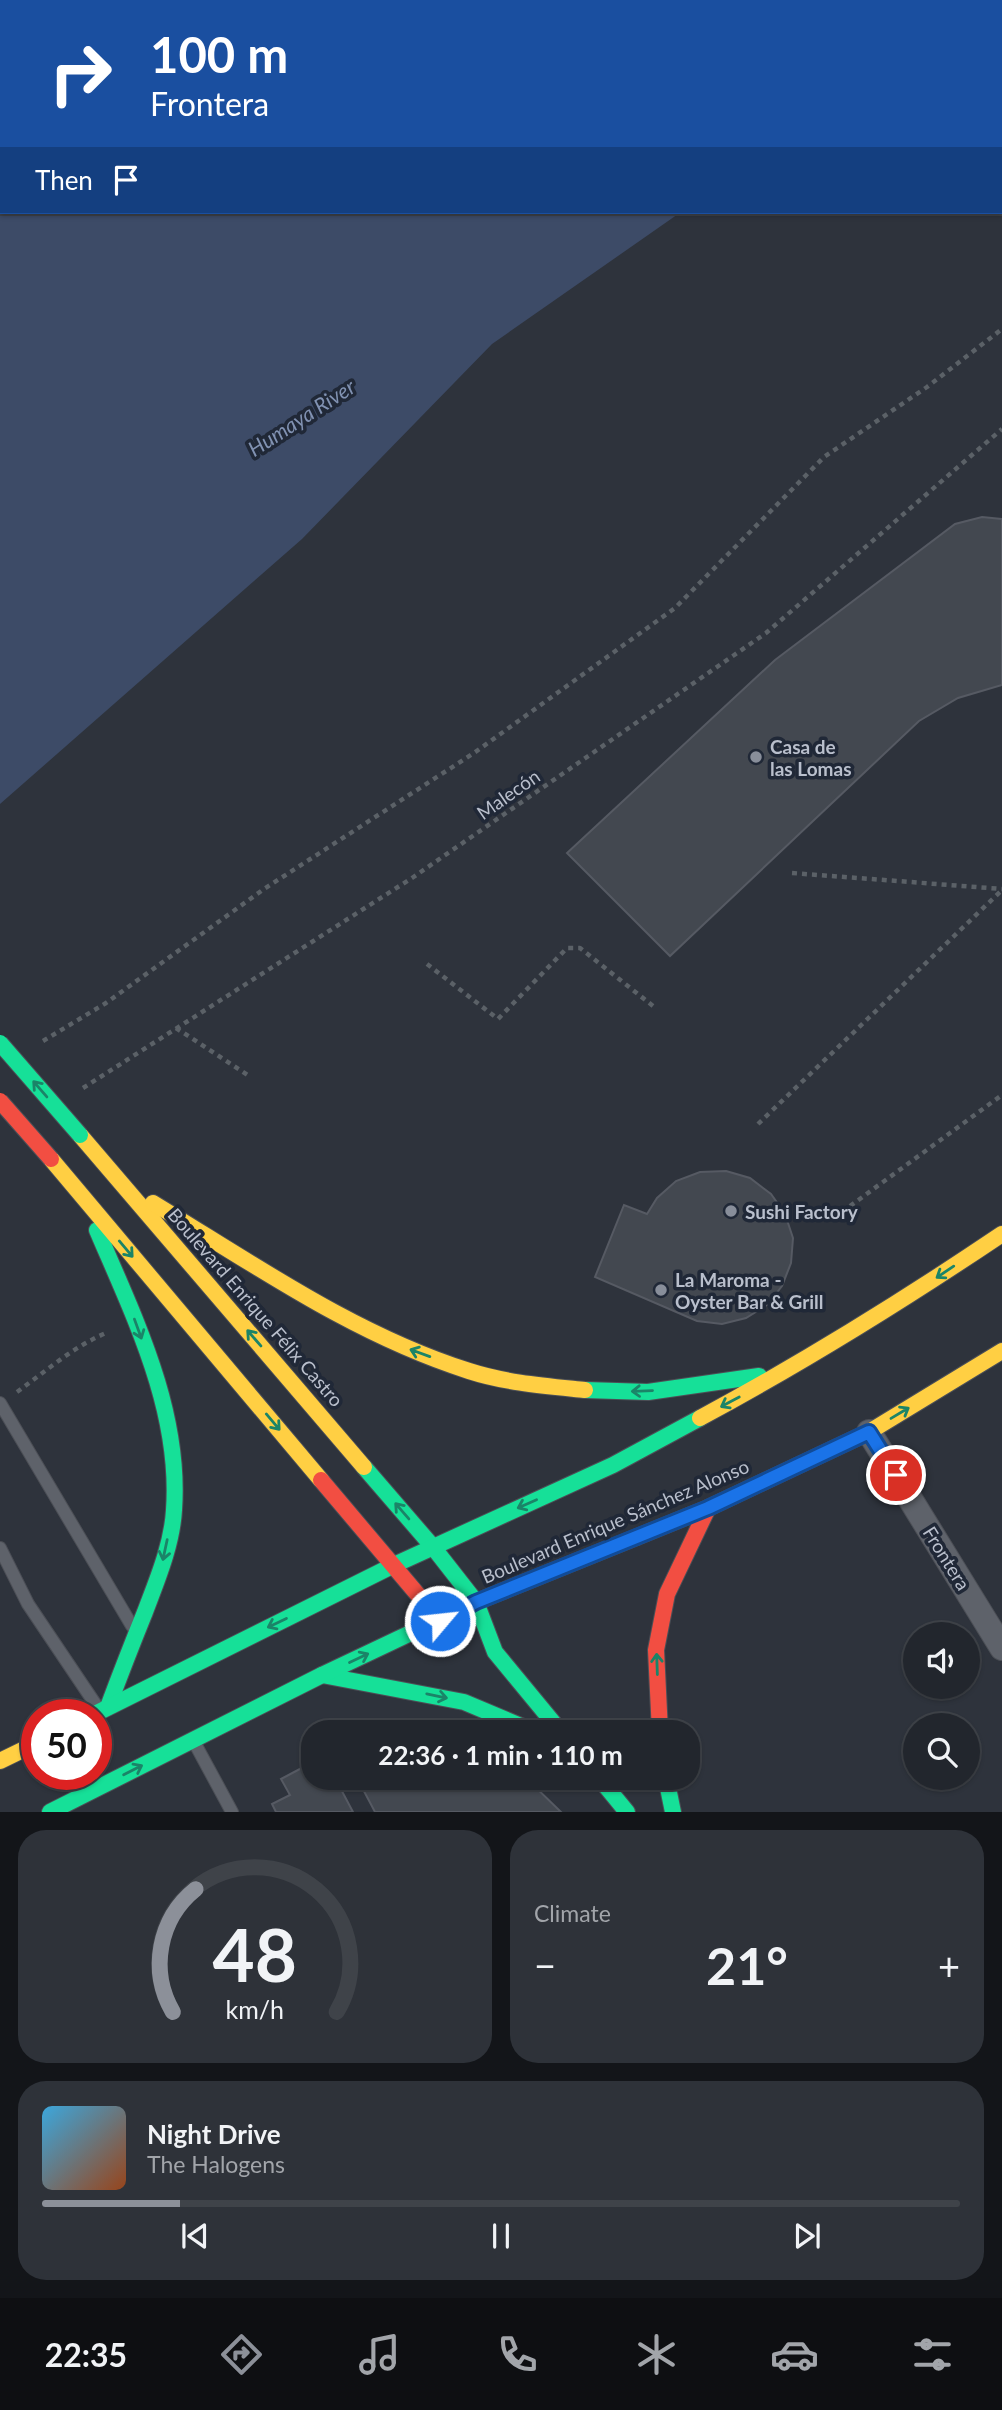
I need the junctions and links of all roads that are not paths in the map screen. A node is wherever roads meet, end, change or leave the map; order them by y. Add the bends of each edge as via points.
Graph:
1 (0, 1043) edge
2 (0, 1101) edge
3 (121, 1183) junction
4 (83, 1198) junction
5 (1002, 1234) edge
6 (1002, 1352) edge
7 (783, 1373) junction
8 (0, 1404) edge
9 (869, 1432) junction
10 (708, 1508) junction
11 (433, 1547) junction
12 (0, 1548) edge
13 (394, 1565) junction
14 (476, 1602) junction
15 (440, 1621) junction
16 (136, 1633) junction
17 (1002, 1648) edge
18 (495, 1652) junction
19 (321, 1675) junction
20 (93, 1699) edge
21 (106, 1699) edge
22 (112, 1706) edge
23 (507, 1720) edge
24 (551, 1720) edge
25 (659, 1720) edge
26 (193, 1740) junction
27 (21, 1750) edge
28 (0, 1760) edge
29 (609, 1790) edge
30 (669, 1790) edge
31 (50, 1811) edge
32 (232, 1811) edge
33 (627, 1811) edge
34 (673, 1811) edge

3 -> 1 main road, Boulevard Enrique Félix Castro, bridge
2 - 4 main road, bridge
7 -> 3 main road via 649,1392 534,1385 471,1372 394,1343 314,1301
11 -> 3 main road, Boulevard Enrique Félix Castro
4 -> 13 main road
4 -> 16 main road via 159,1384 172,1443 174,1511 162,1568
5 -> 7 main road
9 -> 6 main road, Boulevard Enrique Sánchez Alonso
7 -> 11 main road via 613,1465
8 - 16 lane
9 - 10 main road, Boulevard Enrique Sánchez Alonso
9 - 17 street, Frontera
10 - 14 main road, Boulevard Enrique Sánchez Alonso
25 -> 10 main road via 656,1650 667,1594
11 - 13 main road
11 - 14 main road, Boulevard Enrique Félix Castro
12 - 20 lane via 27,1604
13 - 15 main road
13 -> 22 main road
14 - 15 main road, Boulevard Enrique Sánchez Alonso
14 - 18 main road, Boulevard Enrique Félix Castro
15 - 18 main road
19 -> 15 main road, Boulevard Enrique Sánchez Alonso
16 - 21 main road
18 - 24 main road
19 -> 23 main road via 464,1702
19 - 26 main road, Boulevard Enrique Sánchez Alonso
31 -> 26 main road, Boulevard Enrique Sánchez Alonso
26 - 32 lane
27 - 28 main road
29 - 33 main road
30 - 34 main road

